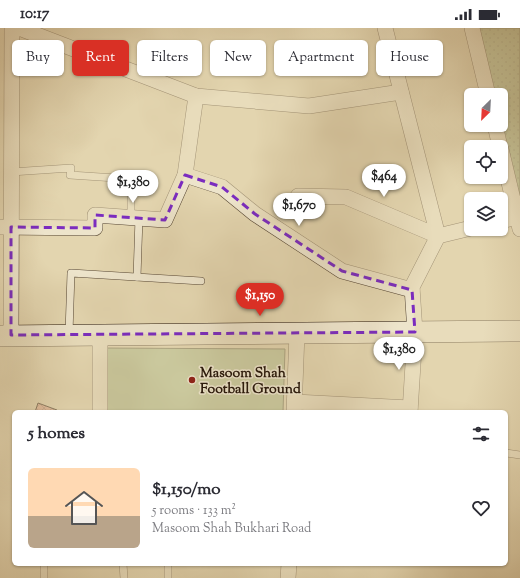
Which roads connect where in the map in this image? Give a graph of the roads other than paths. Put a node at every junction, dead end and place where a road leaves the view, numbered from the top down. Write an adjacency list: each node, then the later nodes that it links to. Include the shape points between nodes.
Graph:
1 (12, 28): 6 (street)
2 (19, 28): 5 (street)
3 (385, 28): 8 (street)
4 (472, 28): 7 (street)
5 (42, 32): 9 (street)
6 (6, 79): 10 (street)
7 (486, 88)
8 (401, 92): 9 (street, via 309,106); 19 (street)
9 (196, 96): 11 (street)
10 (11, 172): 14 (lane, via 71,168 70,175 132,179); 17 (street)
11 (185, 175): 14 (street, via 165,220); 22 (street, via 222,187 255,214 342,271)
12 (508, 177): 16 (street)
13 (298, 196): 19 (street, via 346,197)
14 (135, 218): 17 (street, via 95,215 95,228); 20 (lane)
15 (508, 222): 16 (street)
16 (519, 223)
17 (6, 227): 27 (street)
18 (464, 230): 19 (street)
19 (438, 236): 22 (street)
20 (137, 277): 21 (lane); 28 (lane, via 71,273)
21 (201, 281)
22 (412, 290): 24 (street)
23 (520, 331): 24 (street)
24 (415, 332): 25 (street); 31 (street)
25 (297, 333): 26 (street); 29 (street)
26 (100, 334): 28 (street); 30 (street)
27 (6, 335): 28 (street)
28 (69, 335)
29 (295, 407): 31 (street)
30 (100, 410)
31 (410, 410)
32 (508, 453): 33 (lane)
33 (520, 454)
34 (44, 566): 38 (lane)
35 (123, 566): 39 (lane)
36 (168, 566): 40 (lane)
37 (289, 566): 41 (street)
38 (44, 578)
39 (124, 578)
40 (168, 578)
41 (288, 578)

